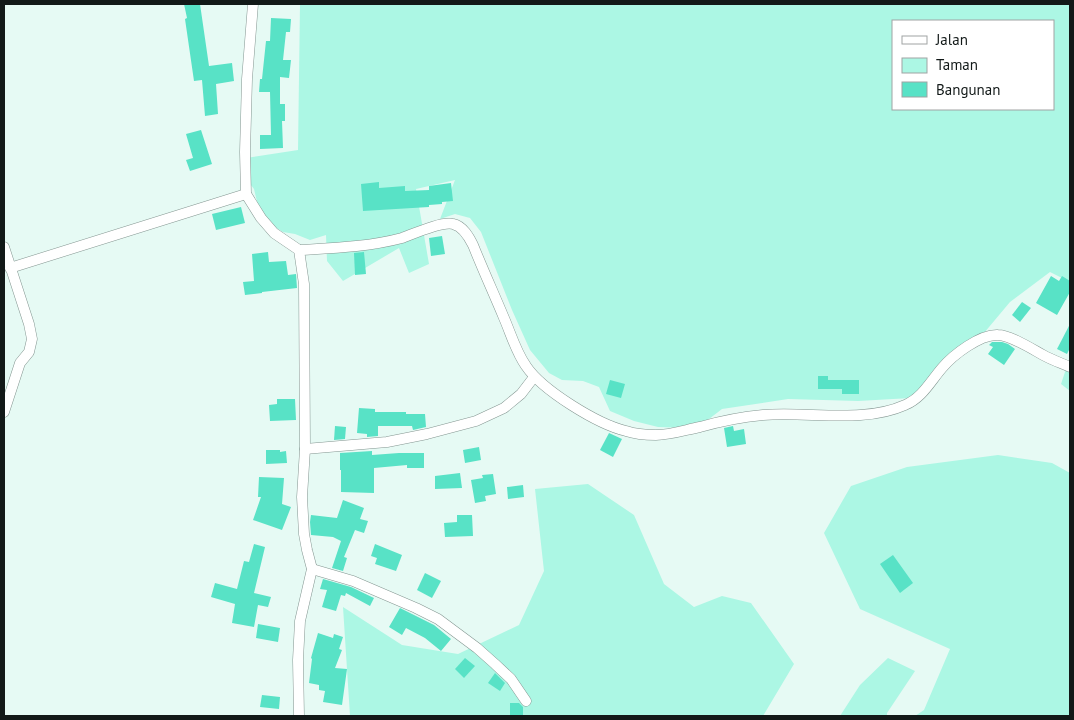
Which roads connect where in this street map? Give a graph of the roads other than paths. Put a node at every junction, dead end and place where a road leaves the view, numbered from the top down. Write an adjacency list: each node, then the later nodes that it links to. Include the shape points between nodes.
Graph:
1 (253, 4): 2 (street, via 247,80)
2 (246, 194): 4 (street, via 274,233); 5 (street)
3 (4, 247): 5 (street)
4 (299, 250): 7 (street, via 369,245 443,224 459,226 473,245 516,347); 9 (street, via 304,284)
5 (10, 268): 8 (street, via 32,339 29,352 20,363)
6 (1070, 367): 7 (street, via 1008,337 990,335 950,359 917,398 891,410 875,414 744,417 658,435 625,431 608,425 586,414)
7 (534, 377): 9 (street, via 504,408 476,420 387,442)
8 (4, 412)
9 (305, 449): 10 (street, via 303,515)
10 (312, 569): 11 (street, via 353,581 438,619 478,648 511,679); 12 (street, via 300,621)
11 (526, 701)
12 (299, 716)

